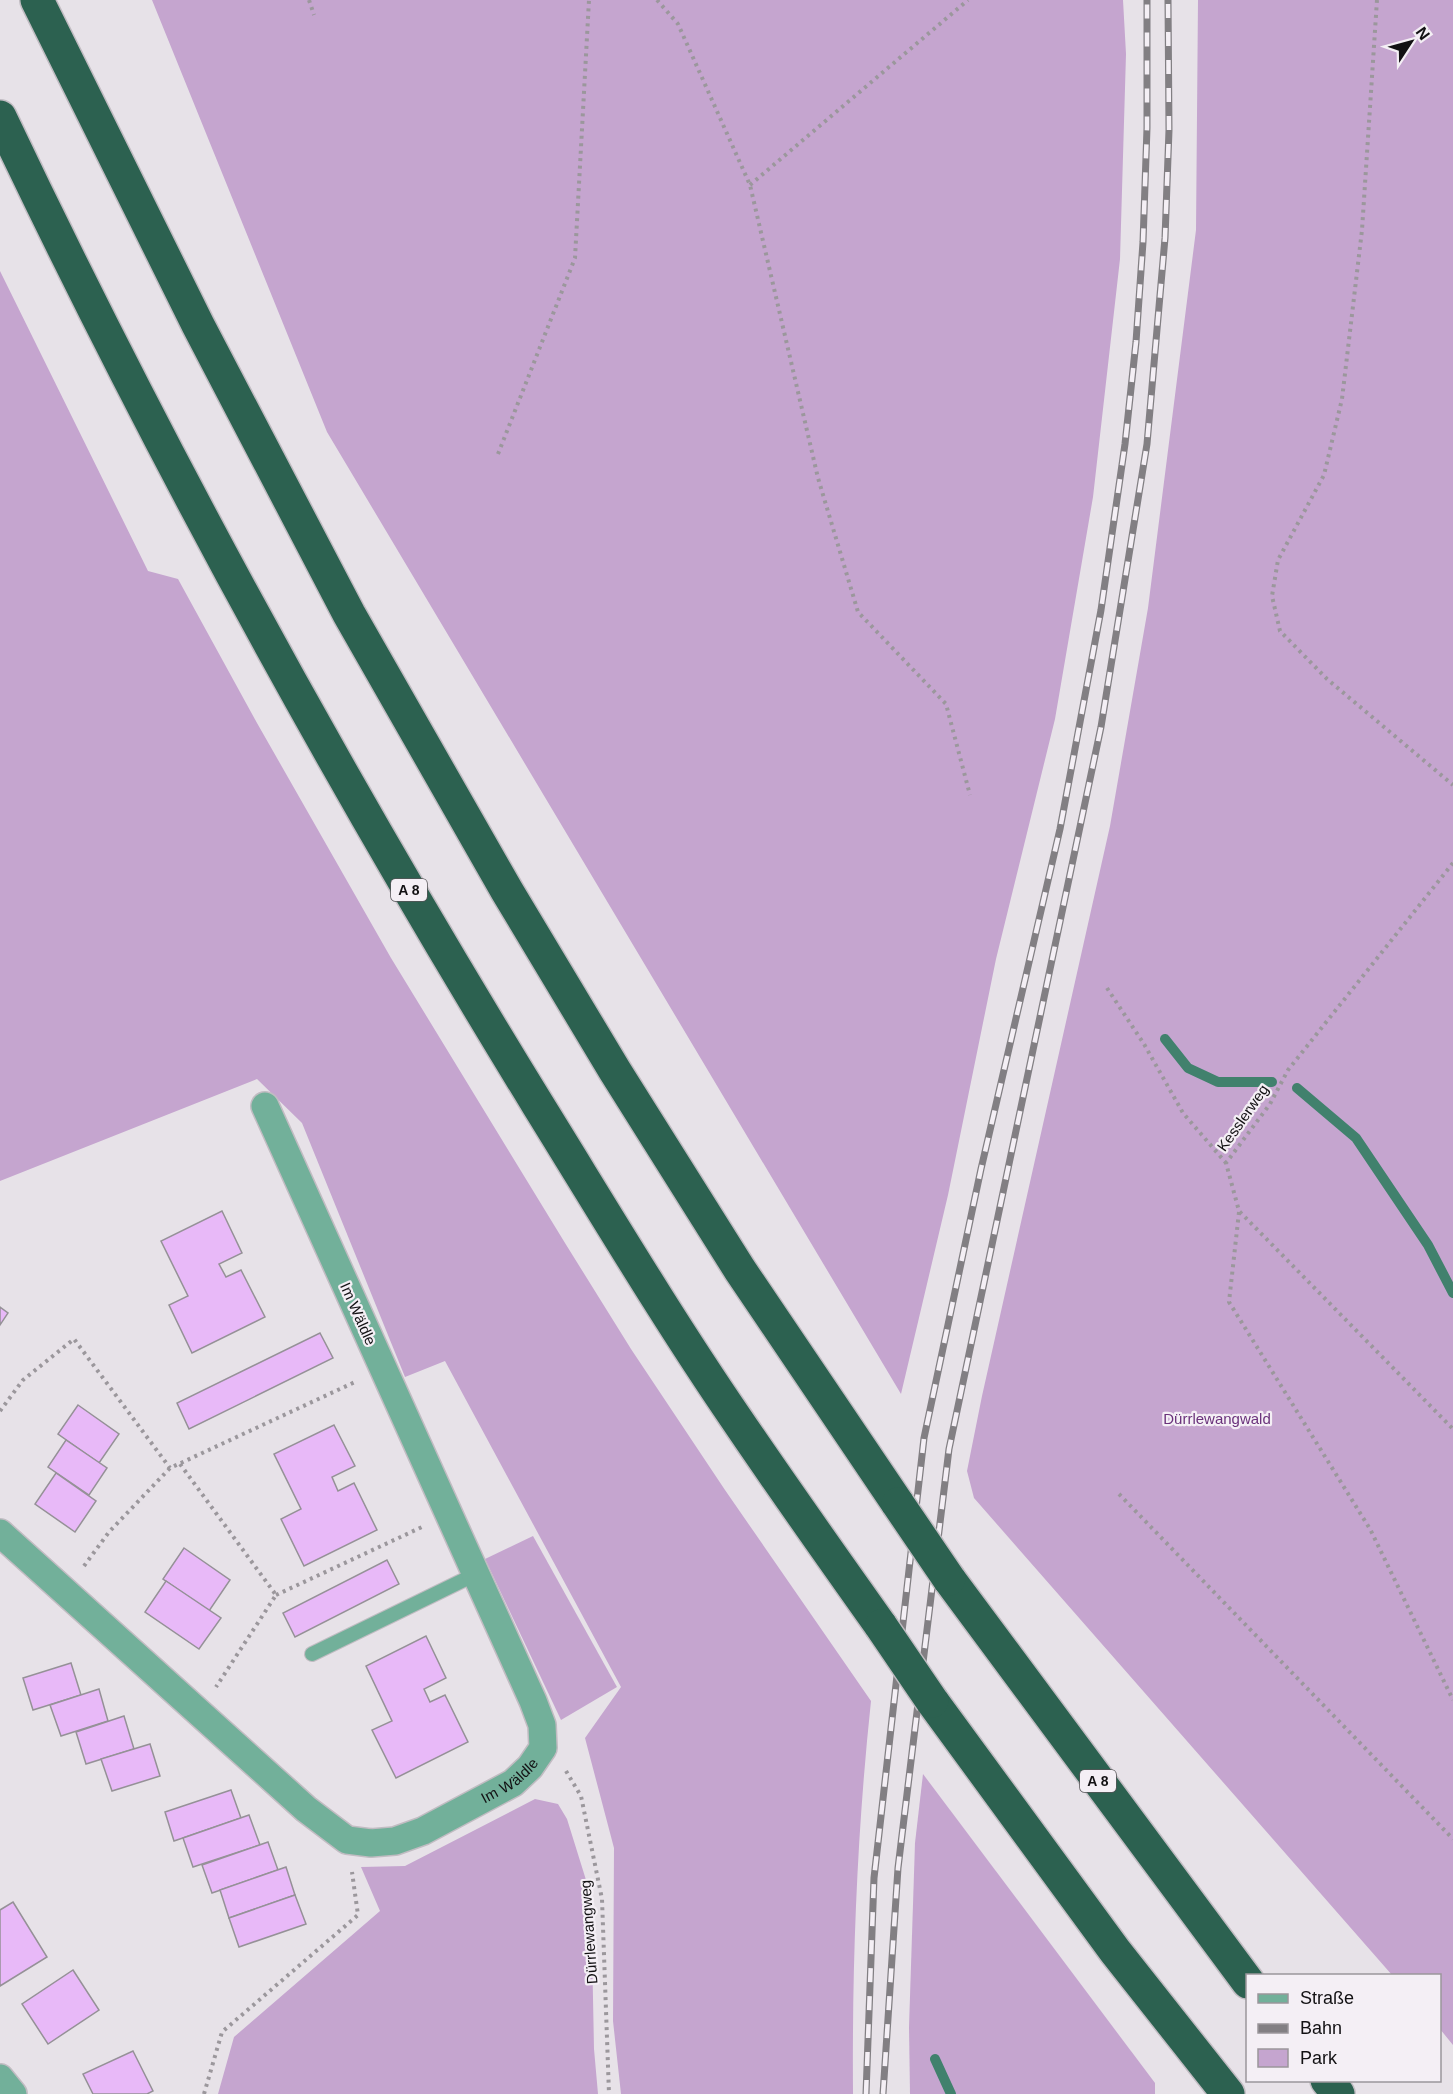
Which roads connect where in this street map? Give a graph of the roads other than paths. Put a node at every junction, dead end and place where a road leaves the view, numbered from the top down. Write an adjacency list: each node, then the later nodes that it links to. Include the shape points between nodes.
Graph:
1 (37, 0): 7 (highway, A 8, bridge, via 198,325 349,614 615,1071 740,1270 949,1579)
2 (0, 117): 11 (highway, A 8, bridge, via 117,353 271,647 440,944 644,1276 733,1415 932,1701 1115,1951)
3 (266, 1106): 5 (street, Im Wäldle)
4 (0, 1533): 5 (street, Im Wäldle, via 306,1809 347,1839 371,1843 395,1841 423,1831 513,1783 543,1748 542,1725 533,1701)
5 (476, 1574): 6 (lane)
6 (312, 1653)
7 (1246, 1980)
8 (0, 2078): 10 (street)
9 (1329, 2082): 12 (highway)
10 (13, 2094)
11 (1228, 2094)
12 (1338, 2094)

